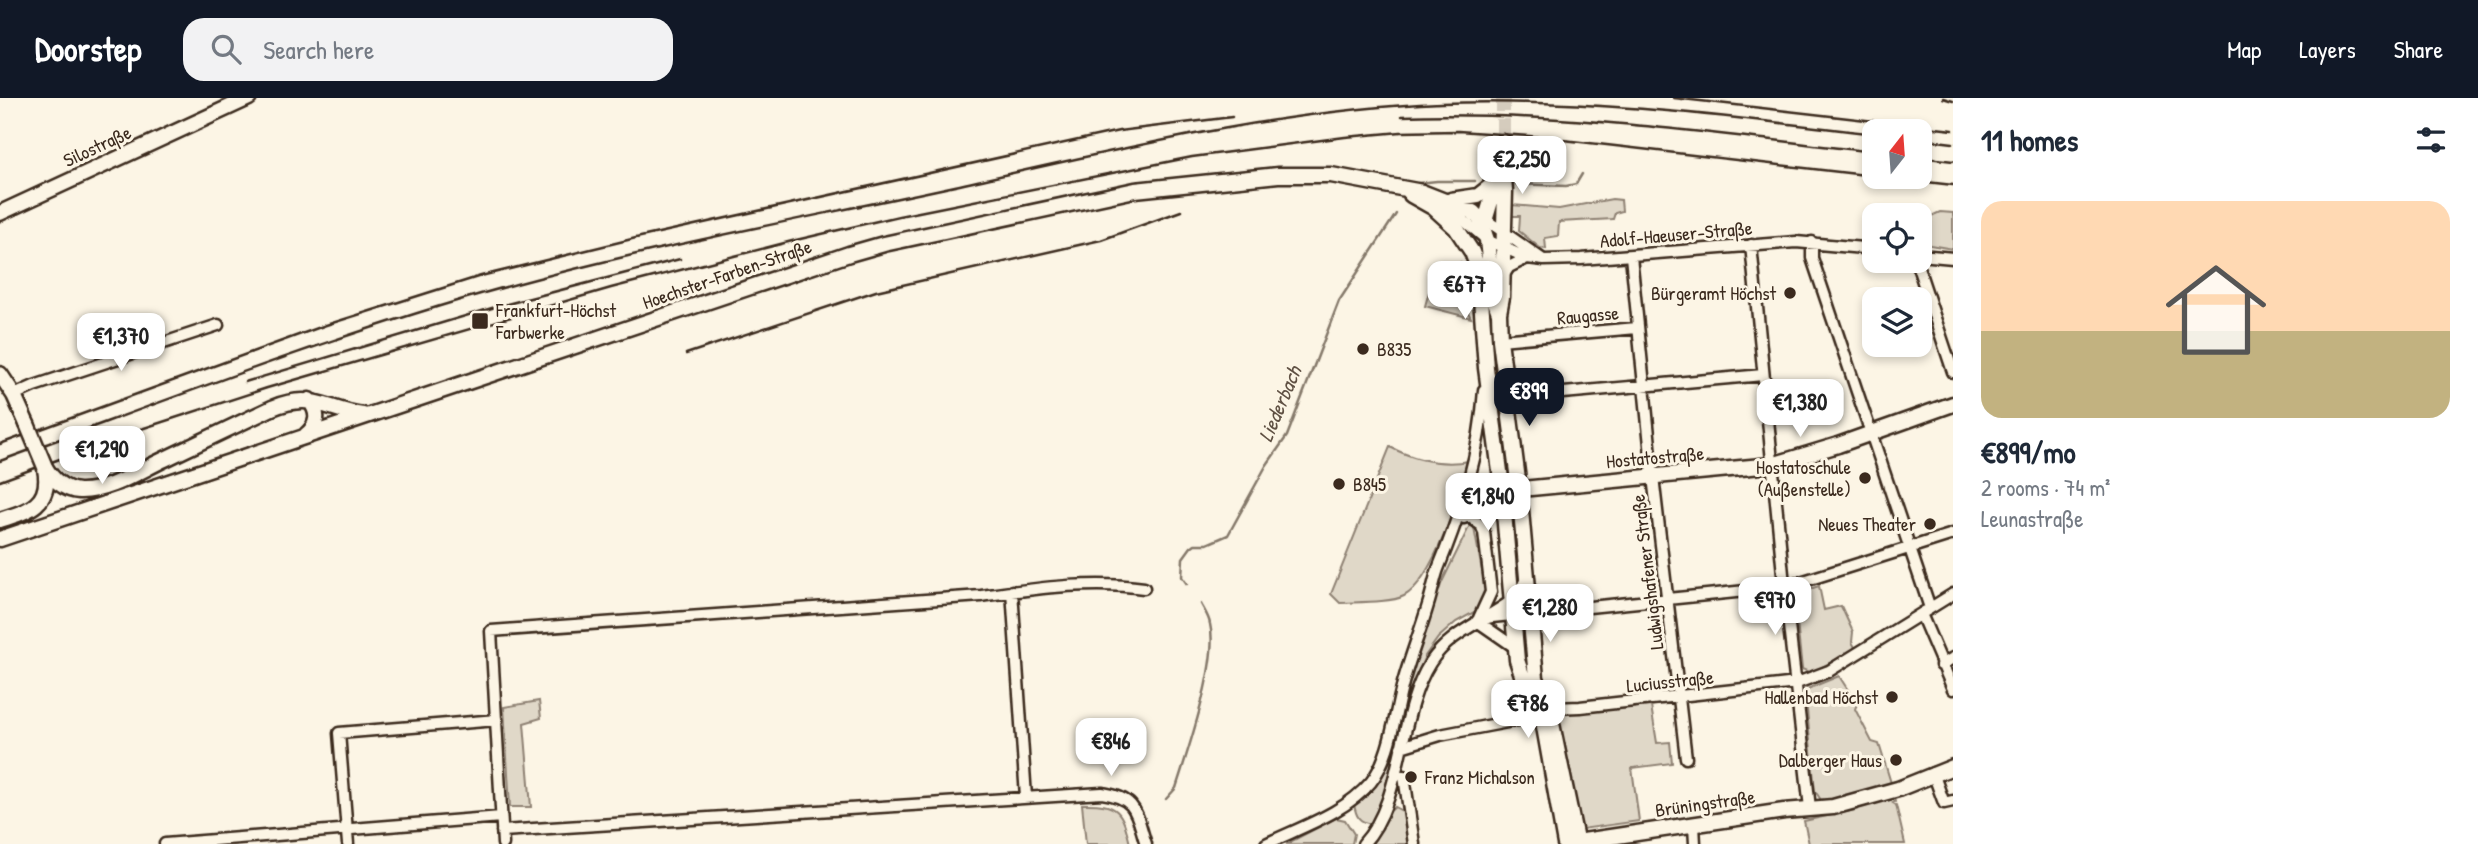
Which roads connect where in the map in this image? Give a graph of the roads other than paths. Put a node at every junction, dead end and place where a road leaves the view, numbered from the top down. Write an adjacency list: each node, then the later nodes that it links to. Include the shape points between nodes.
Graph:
1 (249, 98): 8 (main road, Silostraße)
2 (1503, 142): 3 (main road)
3 (1503, 161): 4 (main road); 9 (main road)
4 (1497, 181): 7 (main road, Hoechster-Farben-Straße, via 1470,198); 9 (main road)
5 (1393, 187): 6 (main road); 7 (main road, Hoechster-Farben-Straße); 34 (main road, Hoechster-Farben-Straße, via 1309,174 1182,184 1104,195 897,241)
6 (1418, 198): 9 (street, via 1456,214); 18 (main road, via 1456,228)
7 (1447, 200): 9 (main road, Hoechster-Farben-Straße, via 1473,212)
8 (0, 213)
9 (1490, 236): 15 (street, Adolf-Haeuser-Straße); 17 (street, via 1519,243); 18 (main road); 20 (main road); 21 (main road, via 1493,296)
10 (1812, 242): 11 (street, Adolf-Haeuser-Straße); 12 (street, Adolf-Haeuser-Straße); 35 (street, via 1812,258)
11 (1751, 244): 13 (street, Adolf-Haeuser-Straße); 28 (street)
12 (1862, 248)
13 (1631, 256): 17 (street, Adolf-Haeuser-Straße); 23 (street, Ludwigshafener Straße)
14 (1932, 256): 16 (street)
15 (1527, 258): 17 (street, Adolf-Haeuser-Straße); 20 (street, via 1509,267)
16 (1953, 258)
17 (1544, 260)
18 (1479, 271): 25 (main road)
19 (1920, 273): 26 (street)
20 (1501, 282): 21 (main road)
21 (1499, 313): 24 (main road)
22 (218, 325): 30 (street)
23 (1637, 328): 24 (street, Raugasse); 29 (street, Ludwigshafener Straße)
24 (1500, 340): 31 (main road)
25 (1486, 368): 41 (main road); 44 (street, via 1478,451)
26 (1953, 372)
27 (0, 374): 30 (main road)
28 (1763, 375): 29 (street); 37 (street)
29 (1646, 387): 31 (street); 39 (street, Ludwigshafener Straße)
30 (14, 395): 38 (main road, bridge)
31 (1508, 398): 40 (main road)
32 (309, 400): 34 (main road); 36 (main road, via 316,419); 38 (main road, via 272,408 103,486 77,491)
33 (1953, 404): 35 (main road, Hostatostraße)
34 (368, 415): 36 (main road, Hoechster-Farben-Straße)
35 (1870, 434): 37 (main road, Hostatostraße); 47 (street)
36 (304, 437): 46 (main road, Hoechster-Farben-Straße)
37 (1772, 465): 39 (main road, Hostatostraße); 49 (street)
38 (48, 475): 43 (main road, via 40,500 25,512)
39 (1653, 476): 40 (main road, Hostatostraße); 53 (street, Ludwigshafener Straße)
40 (1518, 488): 41 (main road, Hostatostraße); 48 (main road)
41 (1502, 491): 42 (street, via 1481,499); 54 (main road)
42 (1467, 515): 44 (street); 58 (street, via 1484,532 1491,592)
43 (0, 520)
44 (1457, 526): 82 (street, via 1437,571 1378,770 1364,789 1336,810)
45 (1953, 534): 47 (street)
46 (0, 539)
47 (1910, 549): 49 (street); 55 (street)
48 (1526, 578): 54 (street); 56 (main road)
49 (1785, 587): 53 (street); 62 (street)
50 (1144, 588): 51 (street, via 1112,584)
51 (1012, 591): 66 (street, via 491,631); 74 (street)
52 (1953, 593): 55 (street, Luciusstraße)
53 (1668, 600): 56 (street); 64 (street, Ludwigshafener Straße)
54 (1513, 604): 56 (street); 56 (street); 58 (street); 59 (main road)
55 (1930, 608): 57 (street, Luciusstraße)
56 (1529, 614): 65 (main road)
57 (1921, 614): 61 (street); 62 (street, Luciusstraße, via 1829,671)
58 (1477, 621): 59 (street); 67 (street, via 1430,663)
59 (1516, 648): 65 (main road, via 1520,671)
60 (1953, 658): 61 (street)
61 (1941, 665): 63 (street)
62 (1797, 683): 64 (street, Luciusstraße); 76 (street)
63 (1952, 686)
64 (1679, 697): 65 (street, Luciusstraße, via 1580,707); 70 (street, Ludwigshafener Straße)
65 (1541, 705): 68 (street, via 1524,719); 83 (main road)
66 (496, 720): 77 (street); 79 (street, via 339,733)
67 (1409, 720): 68 (street, via 1416,734); 69 (street)
68 (1426, 739): 69 (street)
69 (1401, 747): 88 (street, via 1384,814)
70 (1686, 758)
71 (1953, 767): 72 (main road, Brüningstraße)
72 (1933, 773): 75 (street); 76 (main road, Brüningstraße, via 1861,800)
73 (1404, 776): 89 (street)
74 (1026, 797): 80 (street); 87 (street, via 1102,793 1125,798 1135,807)
75 (1948, 802)
76 (1810, 808): 78 (main road, Brüningstraße)
77 (501, 817): 79 (street); 80 (street)
78 (1694, 825): 81 (main road, Brüningstraße); 90 (street)
79 (347, 830): 84 (street); 85 (street)
80 (502, 831): 86 (street)
81 (1606, 840): 83 (main road, Brüningstraße)
82 (1269, 843)
83 (1569, 843)
84 (165, 844)
85 (348, 844)
86 (503, 844)
87 (1146, 844)
88 (1363, 844)
89 (1414, 844)
90 (1695, 844)

